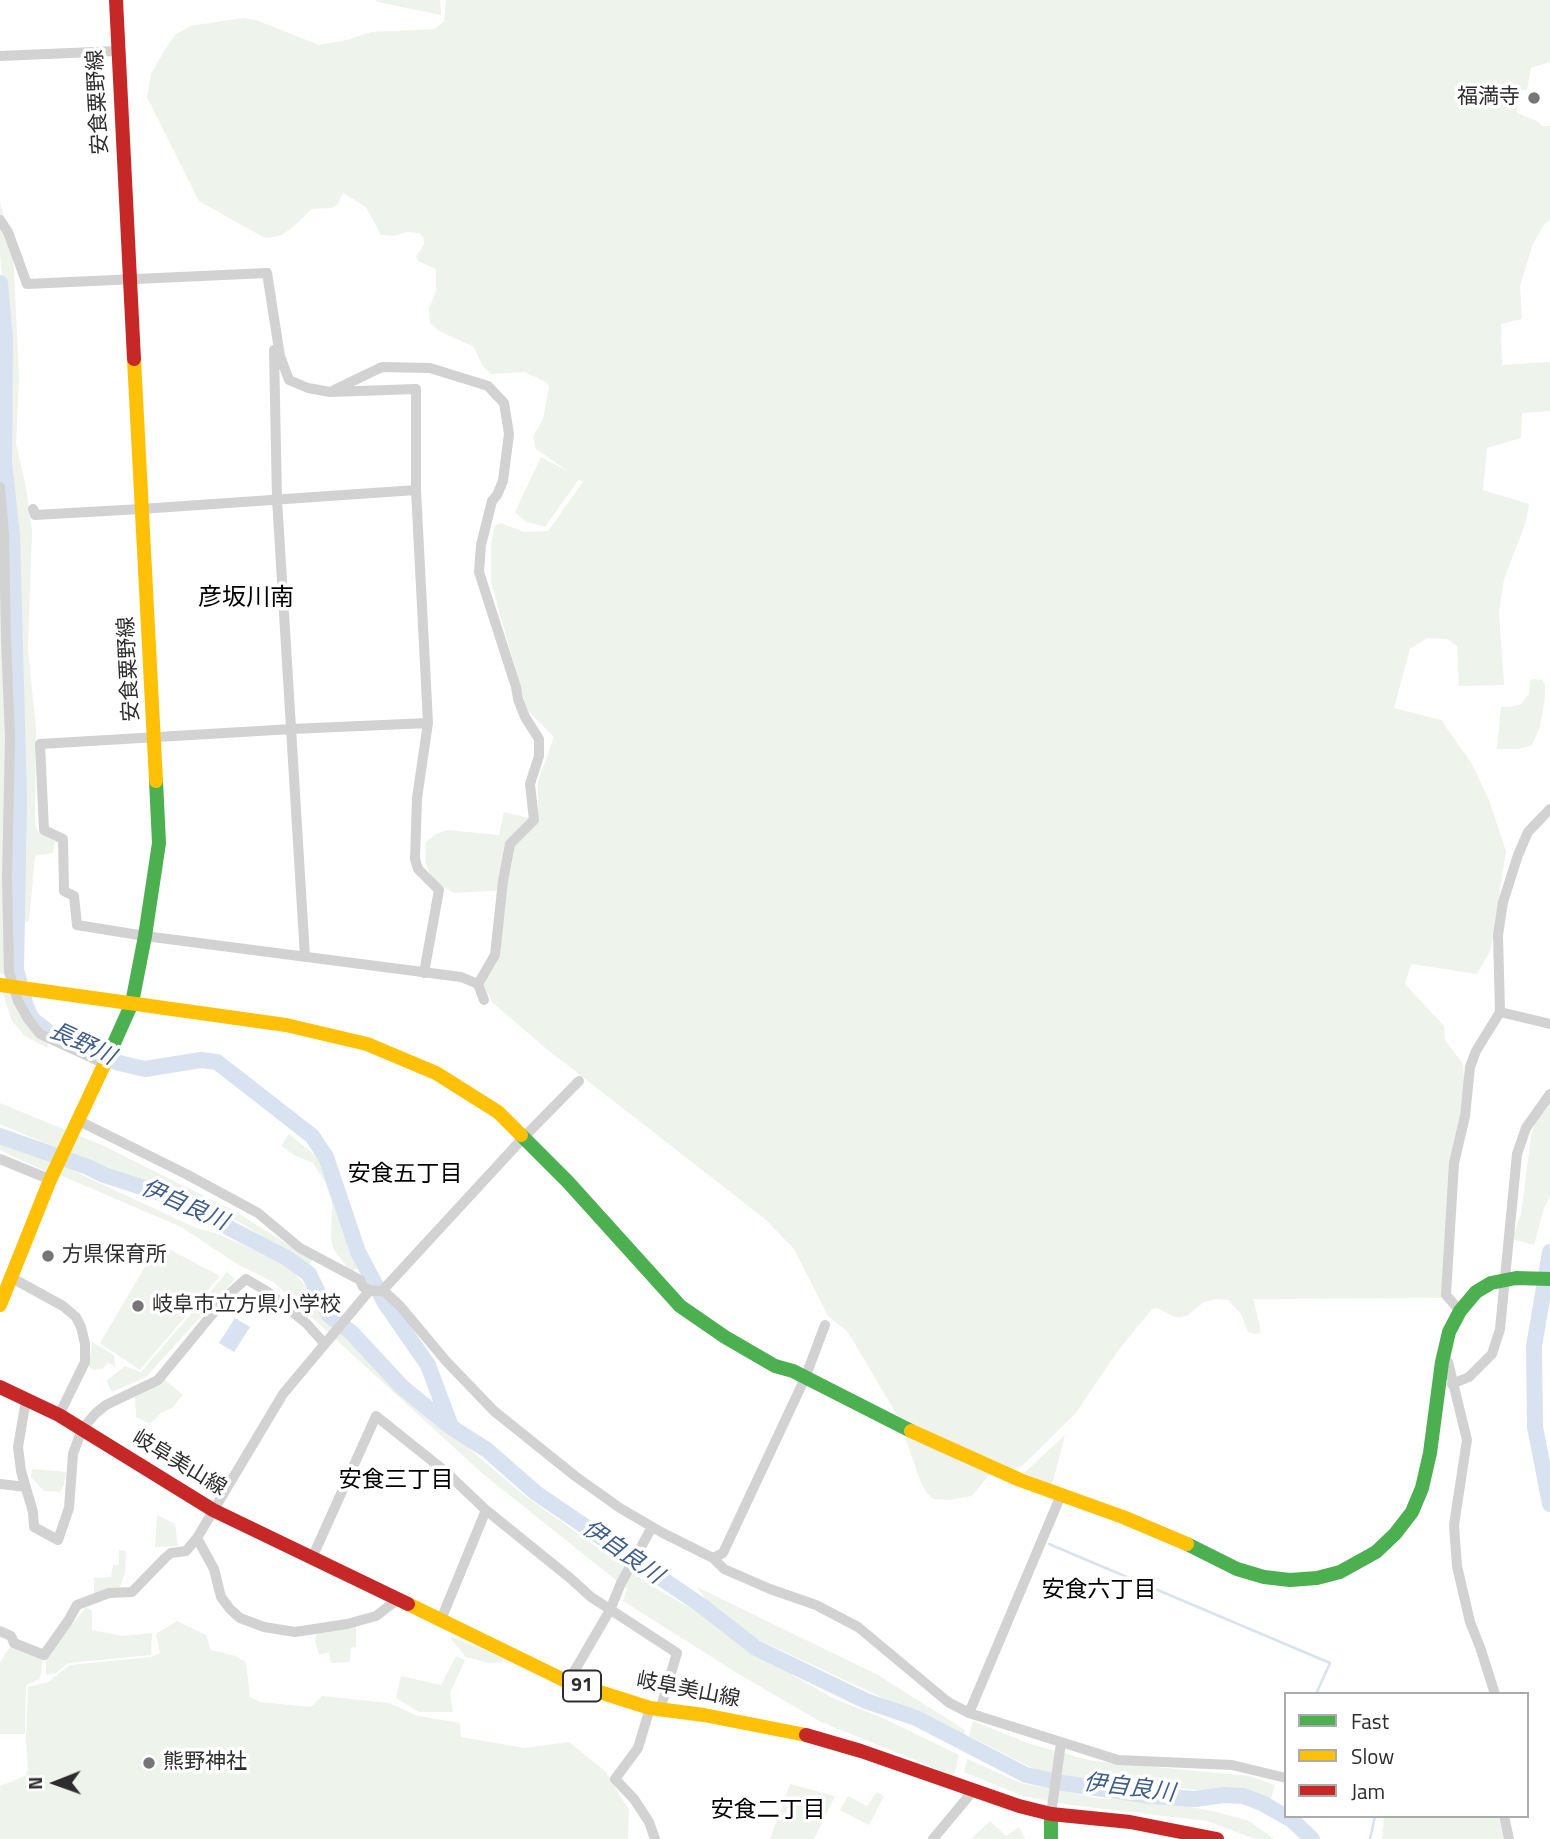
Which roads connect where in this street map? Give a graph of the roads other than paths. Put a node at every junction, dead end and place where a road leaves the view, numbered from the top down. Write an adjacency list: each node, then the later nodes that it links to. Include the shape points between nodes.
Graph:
1 (116, 0): 2 (main road, 安食粟野線)
2 (117, 51): 3 (street); 5 (main road, 安食粟野線)
3 (0, 56)
4 (0, 220): 5 (street, via 27,284)
5 (129, 278): 6 (street, via 267,274); 12 (main road, 安食粟野線)
6 (274, 303): 7 (street, via 280,356 289,380); 10 (street)
7 (330, 392): 9 (street, via 416,389); 20 (street, via 382,367 430,368 488,386 504,402 509,433 502,481 492,501 479,572 518,699 539,739 539,756 530,784 534,820 510,844 495,955)
8 (0, 487): 21 (street, via 10,737)
9 (416, 490): 10 (street); 13 (street)
10 (276, 499): 12 (street); 14 (street)
11 (33, 509): 12 (street, via 35,514)
12 (141, 509): 15 (main road, 安食粟野線)
13 (428, 723): 14 (street); 19 (street, via 417,798 415,859 418,869 439,890)
14 (292, 729): 15 (street); 18 (street)
15 (155, 738): 17 (main road, 安食粟野線, via 159,843); 17 (street, via 40,744 44,830 63,839 64,891 74,896 75,921)
16 (1550, 809): 24 (street, via 1528,832 1503,902 1498,934)
17 (145, 936): 18 (street); 23 (main road, 安食粟野線)
18 (305, 957): 19 (street)
19 (424, 973): 20 (street)
20 (478, 984): 22 (street)
21 (9, 986): 23 (main road); 26 (street, via 40,1034)
22 (485, 1000)
23 (132, 1003): 26 (main road, 安食粟野線); 30 (main road, via 286,1024 367,1044 436,1073 498,1112)
24 (1500, 1012): 25 (street); 39 (street, via 1470,1067 1454,1163 1446,1295)
25 (1550, 1024)
26 (108, 1059): 29 (main road, 安食粟野線)
27 (579, 1082): 30 (street)
28 (1550, 1094): 35 (street, via 1526,1128 1517,1154)
29 (77, 1124): 32 (main road, 安食粟野線); 37 (street, via 258,1213 300,1248 360,1280)
30 (524, 1137): 36 (street); 43 (main road, via 680,1306 746,1350)
31 (0, 1159): 32 (street)
32 (47, 1179): 33 (main road, 安食粟野線)
33 (12, 1278): 38 (main road, 安食粟野線); 47 (street, via 63,1306 81,1327 85,1362)
34 (1550, 1279): 35 (main road)
35 (1505, 1280): 39 (main road, via 1476,1292); 44 (street, via 1500,1329 1492,1354 1469,1377)
36 (382, 1291): 37 (street); 54 (street, via 494,1411 579,1479)
37 (367, 1293): 41 (street)
38 (0, 1305)
39 (1460, 1311): 42 (main road)
40 (825, 1325): 43 (street)
41 (325, 1341): 48 (street, via 246,1279 158,1380 106,1405); 52 (street, via 283,1394)
42 (1443, 1356): 44 (street); 51 (main road, via 1427,1465 1412,1512 1376,1552 1340,1572 1290,1580 1264,1577)
43 (799, 1375): 51 (main road, via 901,1428); 57 (street, via 723,1553)
44 (1452, 1384): 63 (street, via 1467,1440 1454,1525 1457,1566)
45 (0, 1387): 46 (main road, 岐阜美山線 / 91)
46 (26, 1400): 47 (main road, 岐阜美山線 / 91); 50 (street, via 18,1447)
47 (59, 1415): 48 (main road, 岐阜美山線 / 91)
48 (82, 1429): 50 (street, via 73,1454 69,1508 58,1540 34,1527); 52 (main road, 岐阜美山線 / 91)
49 (0, 1485): 50 (street)
50 (26, 1487)
51 (1060, 1494): 65 (street)
52 (213, 1510): 55 (street); 56 (main road, 岐阜美山線 / 91)
53 (486, 1510): 56 (street, via 376,1416); 59 (street); 60 (street)
54 (652, 1527): 57 (street); 59 (street)
55 (197, 1538): 58 (street, via 230,1609 264,1627 296,1632 347,1624 376,1616); 61 (street, via 186,1551 171,1553 132,1592 109,1593 77,1605 44,1655 14,1643)
56 (312, 1558): 58 (main road, 岐阜美山線 / 91)
57 (713, 1559): 65 (street, via 724,1569 816,1605 858,1627 948,1702)
58 (397, 1600): 60 (main road, 岐阜美山線 / 91)
59 (610, 1610): 62 (street); 64 (street, via 677,1653)
60 (440, 1622): 62 (main road, 岐阜美山線 / 91)
61 (0, 1630)
62 (568, 1682): 64 (main road, 岐阜美山線 / 91)
63 (1494, 1692)
64 (655, 1709): 68 (main road, 岐阜美山線 / 91, via 802,1734); 71 (street, via 638,1748 615,1779 634,1798)
65 (969, 1713): 66 (street)
66 (1061, 1746): 67 (street, via 1118,1760 1232,1765); 69 (street)
67 (1284, 1778)
68 (973, 1791): 69 (main road, 岐阜美山線 / 91); 72 (street)
69 (1051, 1814): 73 (main road); 74 (main road, 岐阜美山線 / 91, via 1130,1822)
70 (1505, 1818): 75 (street)
71 (655, 1839)
72 (933, 1839)
73 (1051, 1839)
74 (1217, 1839)
75 (1510, 1839)

